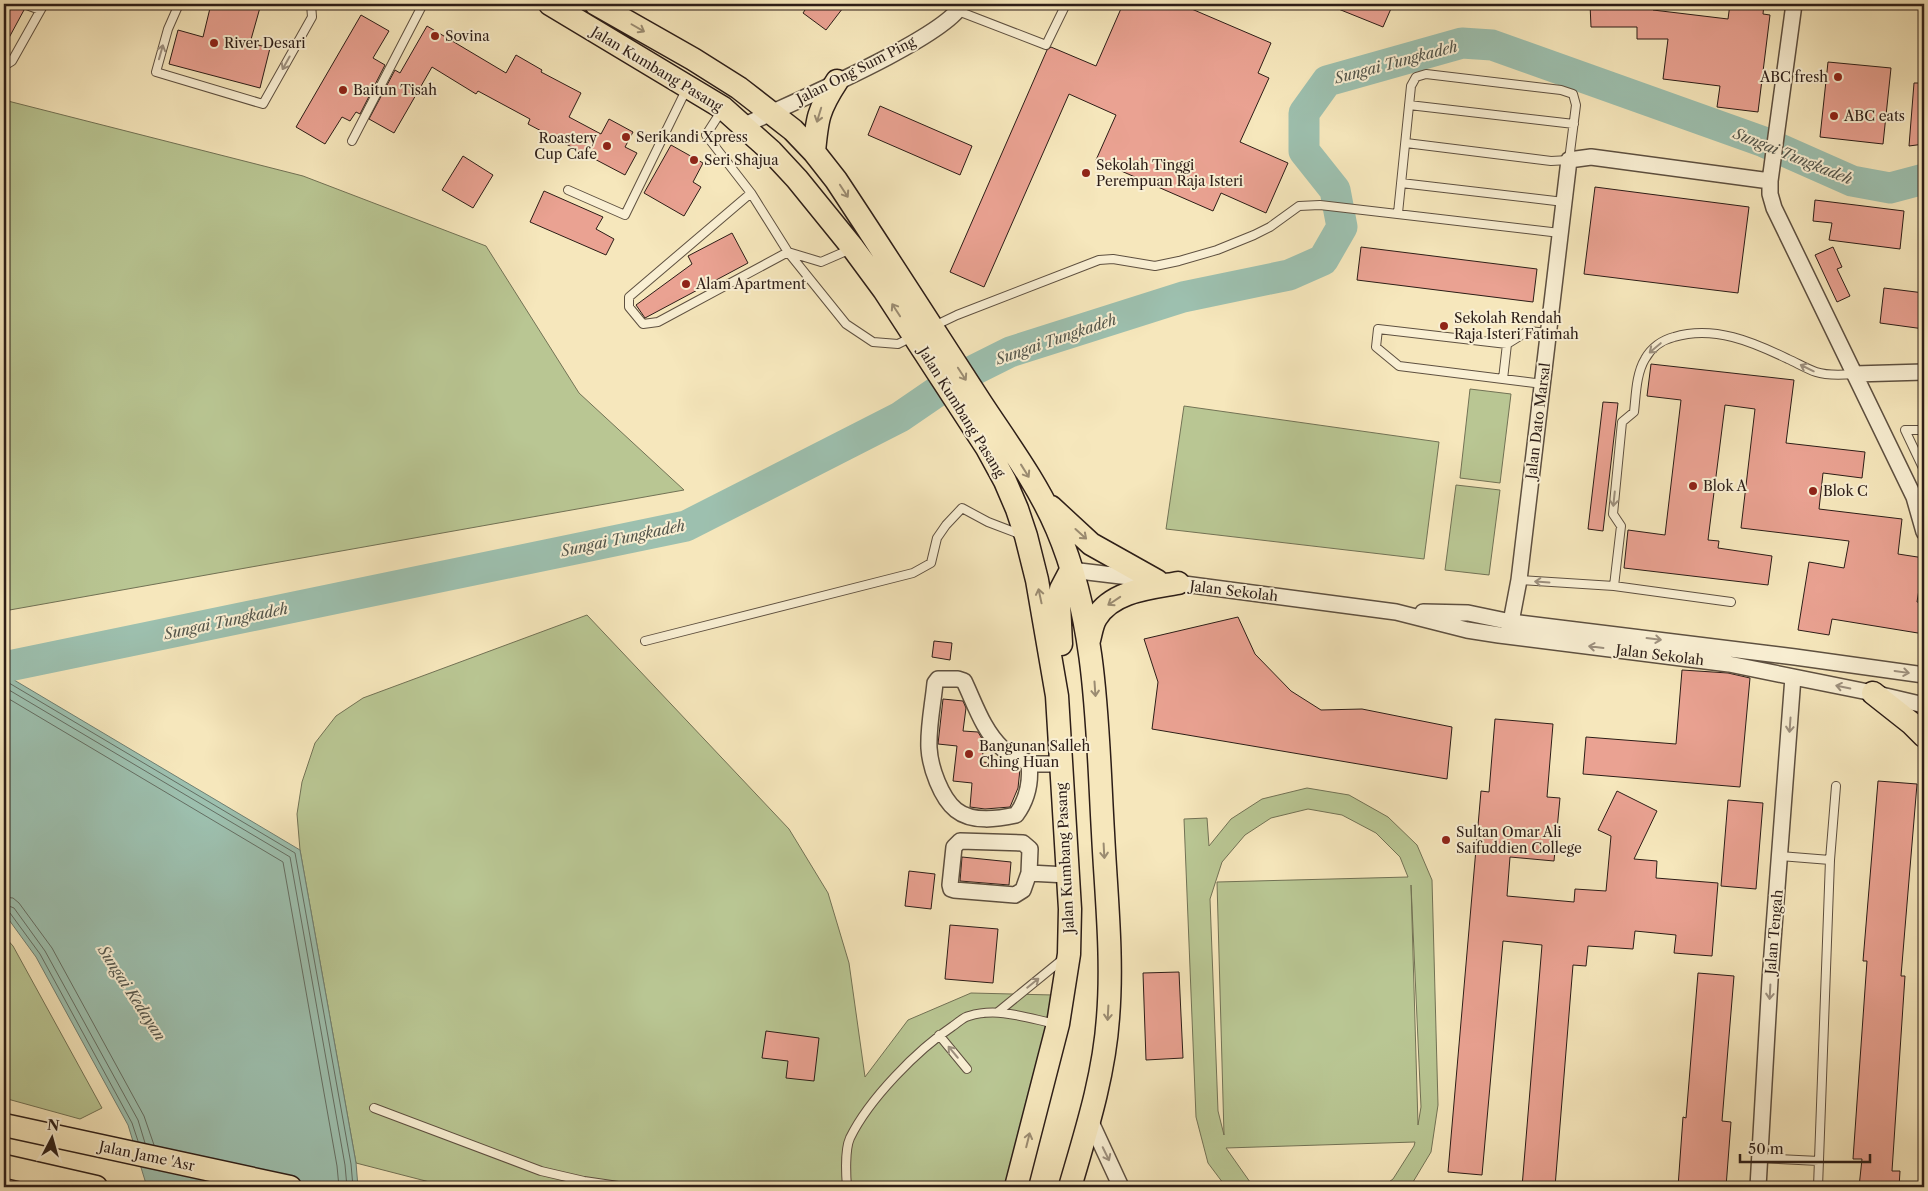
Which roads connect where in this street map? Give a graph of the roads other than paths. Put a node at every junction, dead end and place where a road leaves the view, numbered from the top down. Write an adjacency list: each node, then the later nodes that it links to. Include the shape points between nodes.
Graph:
1 (24, 4): 9 (lane)
2 (179, 4): 3 (lane, one-way to 2, via 312,17 263,104 156,72)
3 (311, 4)
4 (423, 4): 19 (lane)
5 (550, 4): 13 (main road, Jalan Kumbang Pasang)
6 (596, 4): 16 (main road, Jalan Kumbang Pasang, one-way to 16, via 693,59)
7 (1066, 4): 10 (lane, via 1046,46)
8 (1794, 4): 23 (street)
9 (42, 7): 11 (lane, via 12,61)
10 (960, 8): 12 (street, Jalan Ong Sum Ping, via 924,36)
11 (4, 66)
12 (837, 81): 16 (street, Jalan Ong Sum Ping); 21 (main road, one-way to 21, via 824,100 817,119)
13 (687, 88): 15 (main road, Jalan Kumbang Pasang); 25 (lane, via 625,215)
14 (1409, 105): 17 (lane); 17 (lane, via 1411,86 1416,77 1436,75 1562,90 1573,94 1576,105); 20 (lane)
15 (723, 108): 18 (main road, Jalan Kumbang Pasang); 26 (lane, via 706,135)
16 (771, 112): 18 (street, Jalan Ong Sum Ping); 21 (main road, Jalan Kumbang Pasang)
17 (1574, 124): 22 (lane)
18 (743, 126): 30 (main road, Jalan Kumbang Pasang, via 797,179)
19 (352, 141)
20 (1406, 143): 22 (lane, via 1551,161); 24 (lane)
21 (814, 152): 33 (main road, Jalan Kumbang Pasang, one-way to 33, via 836,180)
22 (1569, 160): 23 (street, via 1591,157); 27 (street, Jalan Dato Marsal)
23 (1770, 181): 36 (street, via 1774,208)
24 (1401, 183): 27 (lane); 28 (lane)
25 (568, 190)
26 (751, 193): 31 (lane); 31 (lane, via 629,297 629,307 642,324 658,322)
27 (1564, 202): 29 (street, Jalan Dato Marsal)
28 (1398, 213): 29 (lane); 33 (lane, via 1320,205 1298,206 1270,227 1217,250 1155,266 1099,260 958,315)
29 (1560, 233): 32 (street, Jalan Dato Marsal)
30 (853, 248): 31 (lane, via 821,262); 33 (main road, Jalan Kumbang Pasang, one-way to 30)
31 (788, 252): 33 (lane, via 846,324 873,342 898,344)
32 (1549, 333): 34 (lane, via 1528,331); 38 (street, Jalan Dato Marsal)
33 (927, 338): 39 (main road, Jalan Kumbang Pasang)
34 (1507, 344): 37 (lane); 37 (lane, via 1378,329 1376,347 1399,366)
35 (1924, 372): 36 (street)
36 (1854, 374): 42 (street); 51 (lane, one-way to 51, via 1816,372 1737,338 1706,332 1688,332 1653,348 1640,371 1634,412 1622,422 1612,514 1621,526)
37 (1503, 379): 38 (lane)
38 (1543, 384): 49 (street, Jalan Dato Marsal)
39 (975, 412): 43 (main road, Jalan Kumbang Pasang, one-way to 43); 44 (main road, Jalan Kumbang Pasang, via 987,448)
40 (1924, 430): 41 (lane, via 1905,430)
41 (1924, 470)
42 (1914, 497): 45 (lane); 46 (street)
43 (1045, 502): 48 (main road, Jalan Kumbang Pasang); 50 (main road, one-way to 50, via 1091,544)
44 (1017, 509): 47 (main road, Jalan Kumbang Pasang); 48 (main road, via 1049,551)
45 (1924, 509)
46 (1924, 532)
47 (1026, 536): 56 (lane, via 962,508 937,538 931,562 913,573); 60 (main road, Jalan Kumbang Pasang, one-way to 47)
48 (1072, 570): 50 (street, Jalan Sekolah); 55 (main road, Jalan Kumbang Pasang); 60 (main road, via 1059,602 1062,658)
49 (1519, 580): 51 (lane, one-way to 49); 54 (street, Jalan Dato Marsal)
50 (1167, 582): 53 (street, Jalan Sekolah); 55 (main road, one-way to 55, via 1130,593 1109,604 1096,618)
51 (1614, 586): 52 (lane)
52 (1731, 602)
53 (1396, 612): 54 (street, Jalan Sekolah, via 1468,613); 58 (street, Jalan Sekolah, one-way to 53, via 1729,664 1467,630)
54 (1510, 622): 57 (street, Jalan Sekolah, one-way to 57)
55 (1089, 640): 76 (main road, Jalan Kumbang Pasang, one-way to 76, via 1095,692 1109,974 1102,1064)
56 (645, 641)
57 (1924, 675)
58 (1793, 676): 59 (street, Jalan Sekolah, one-way to 58); 66 (street, Jalan Tengah, one-way to 66)
59 (1873, 693): 61 (street, Jalan Sekolah); 62 (main road)
60 (1057, 696): 64 (main road, Jalan Kumbang Pasang)
61 (1924, 705)
62 (1924, 736)
63 (1029, 764): 63 (street, via 992,738 964,681 938,679 929,746 940,788 956,810 988,819 1016,815 1028,790); 64 (street)
64 (1061, 764): 69 (main road, Jalan Kumbang Pasang)
65 (1836, 786): 67 (lane)
66 (1780, 856): 67 (lane); 78 (street, Jalan Tengah, one-way to 78)
67 (1830, 860): 79 (lane)
68 (1029, 873): 68 (street, via 1030,849 1027,844 960,841 954,847 950,885 954,890 1016,895 1023,890); 69 (street)
69 (1067, 875): 70 (main road, Jalan Kumbang Pasang)
70 (1069, 954): 71 (lane, one-way to 70); 72 (main road, Jalan Kumbang Pasang)
71 (998, 1012): 72 (lane); 73 (lane, via 968,1016)
72 (1058, 1024): 85 (main road, Jalan Kumbang Pasang, one-way to 72)
73 (939, 1035): 74 (lane, one-way to 73); 84 (lane, via 892,1079 849,1140)
74 (967, 1069)
75 (374, 1108): 83 (lane, via 541,1171)
76 (1090, 1120): 86 (main road, Jalan Kumbang Pasang); 87 (street, one-way to 87)
77 (14, 1127): 82 (main road, Jalan Jame 'Asr)
78 (1760, 1158): 79 (lane); 88 (street, Jalan Tengah)
79 (1819, 1162): 89 (lane)
80 (4, 1166): 81 (main road)
81 (96, 1187)
82 (290, 1187)
83 (625, 1187)
84 (847, 1187)
85 (1016, 1187)
86 (1070, 1187)
87 (1122, 1187)
88 (1758, 1187)
89 (1818, 1187)

